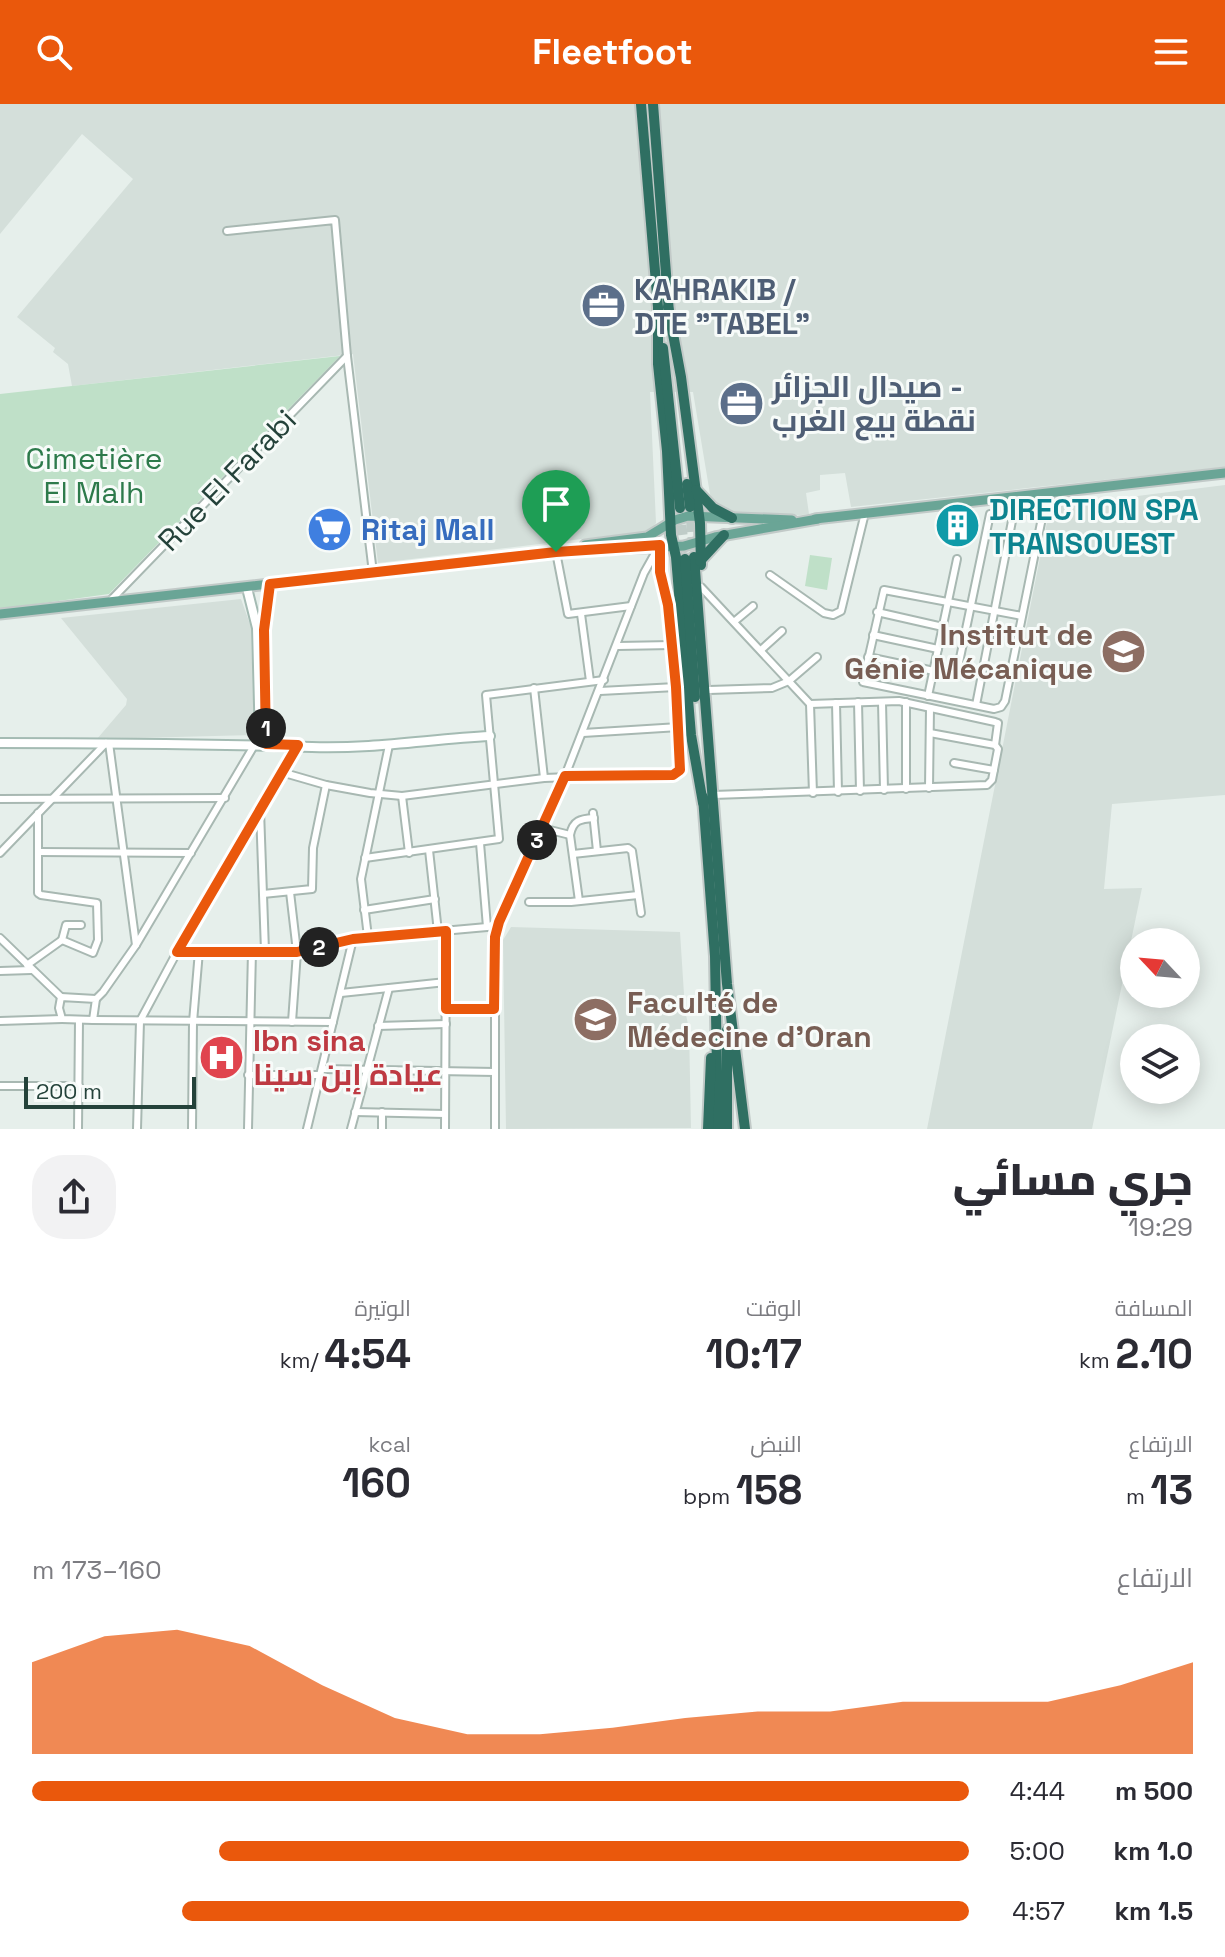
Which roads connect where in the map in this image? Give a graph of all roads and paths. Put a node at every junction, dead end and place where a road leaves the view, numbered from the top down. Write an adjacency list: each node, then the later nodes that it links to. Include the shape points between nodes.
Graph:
1 (641, 104): 4 (highway)
2 (653, 104): 4 (highway)
3 (227, 231): 5 (street, via 335,220)
4 (663, 307): 7 (highway, via 681,377); 9 (highway); 16 (highway, via 653,366 667,451)
5 (347, 356): 23 (street); 31 (street, Rue El Farabi)
6 (1225, 473): 8 (main road)
7 (694, 488): 12 (highway); 13 (highway, via 708,505)
8 (1047, 493): 10 (main road); 39 (street)
9 (685, 508)
10 (865, 513): 14 (main road); 26 (street, via 841,611 824,613)
11 (990, 514): 34 (street)
12 (698, 516): 13 (main road); 16 (main road); 18 (highway)
13 (732, 518): 14 (main road)
14 (818, 519): 17 (main road)
15 (1012, 521): 35 (street)
16 (671, 523): 20 (main road, via 647,537); 21 (highway)
17 (724, 535): 18 (main road); 21 (highway, via 708,550)
18 (700, 541): 21 (highway); 21 (main road)
19 (660, 545): 20 (main road); 21 (highway); 24 (street); 25 (street)
20 (556, 552): 23 (main road); 38 (street, via 566,611)
21 (686, 556): 28 (highway); 77 (highway); 165 (highway, via 694,760 703,803 715,956)
22 (957, 559): 30 (street)
23 (373, 573): 27 (main road)
24 (644, 573): 25 (street); 32 (street)
25 (661, 575): 44 (street)
26 (770, 575)
27 (270, 584): 29 (main road); 73 (street)
28 (701, 587): 40 (street); 57 (highway)
29 (247, 588): 31 (main road); 73 (street, via 257,628)
30 (948, 601): 34 (street); 36 (street, via 886,589); 41 (street)
31 (108, 603): 37 (main road)
32 (631, 606): 38 (street); 45 (street)
33 (753, 606): 40 (street)
34 (972, 606): 35 (street); 51 (street)
35 (994, 611): 39 (street); 65 (street)
36 (877, 612): 41 (street); 43 (street)
37 (0, 614)
38 (581, 614): 53 (street)
39 (1022, 616): 65 (street, via 1005,701 994,709)
40 (735, 621): 47 (street)
41 (943, 627): 46 (street)
42 (782, 631): 47 (street)
43 (873, 635): 46 (street); 49 (street)
44 (672, 645): 45 (street); 55 (street)
45 (618, 646): 52 (street)
46 (938, 649): 50 (street)
47 (761, 650): 54 (street)
48 (817, 657): 54 (street)
49 (868, 657): 50 (street); 59 (street, via 863,682)
50 (934, 671): 59 (street)
51 (956, 677)
52 (604, 680): 53 (street); 58 (street)
53 (590, 681): 56 (street)
54 (789, 681): 57 (street, via 772,688); 64 (street)
55 (676, 687): 58 (street); 67 (street)
56 (534, 688): 70 (street, via 486,695); 82 (street)
57 (709, 690): 77 (highway)
58 (600, 691): 68 (street)
59 (928, 696): 65 (street)
60 (858, 702): 61 (street); 63 (street); 88 (street)
61 (882, 702): 62 (street); 87 (street)
62 (906, 702): 66 (street); 86 (street)
63 (836, 703): 64 (street); 89 (street)
64 (810, 704): 90 (street)
65 (976, 705)
66 (930, 708): 69 (street); 76 (street, via 998,723)
67 (679, 727): 68 (street); 81 (street, via 681,767 675,774)
68 (583, 733): 81 (street)
69 (930, 733): 76 (street); 85 (street)
70 (490, 736): 75 (street); 83 (street)
71 (0, 743): 72 (street)
72 (108, 743): 73 (street); 94 (street); 95 (street)
73 (260, 744): 74 (street); 96 (street)
74 (298, 745): 75 (street); 80 (street)
75 (389, 745): 91 (street)
76 (995, 745): 79 (street)
77 (711, 763): 92 (highway)
78 (954, 763): 79 (street)
79 (994, 770): 85 (street, via 987,785)
80 (281, 772): 84 (street); 98 (street)
81 (565, 776): 82 (street); 100 (street)
82 (544, 778): 83 (street)
83 (494, 784): 93 (street); 102 (street, via 499,839)
84 (326, 785): 91 (street); 112 (street, via 313,848 312,888)
85 (929, 788): 86 (street)
86 (906, 789): 87 (street)
87 (884, 790): 88 (street)
88 (860, 791): 89 (street)
89 (838, 792): 90 (street)
90 (813, 793): 92 (street)
91 (379, 794): 93 (street); 111 (street)
92 (713, 795): 137 (highway)
93 (402, 796): 109 (street)
94 (54, 797): 95 (street); 97 (street); 99 (street)
95 (115, 797): 96 (street); 106 (street)
96 (225, 798): 108 (street)
97 (0, 799)
98 (260, 810): 113 (street); 132 (street)
99 (38, 813): 105 (street); 107 (street)
100 (542, 828): 101 (street); 120 (street)
101 (570, 835): 104 (street, via 579,819 593,815); 110 (street)
102 (480, 843): 103 (street); 122 (street)
103 (429, 850): 109 (street); 115 (street)
104 (597, 851): 110 (street); 114 (street, via 632,851)
105 (39, 852): 106 (street); 127 (street, via 39,894 98,905 95,952)
106 (124, 852): 108 (street); 128 (street)
107 (0, 853)
108 (191, 853): 128 (street)
109 (409, 853): 111 (street)
110 (573, 854): 116 (street)
111 (365, 858): 118 (street)
112 (290, 892): 113 (street); 133 (street)
113 (263, 894): 131 (street)
114 (638, 895): 116 (street); 119 (street)
115 (435, 899): 118 (street); 123 (street)
116 (579, 901): 117 (street)
117 (529, 902)
118 (364, 910): 124 (street)
119 (641, 913)
120 (499, 922): 122 (street); 143 (street)
121 (81, 925): 127 (street, via 66,925)
122 (487, 927): 123 (street)
123 (442, 931): 124 (street); 136 (street)
124 (368, 937): 126 (street)
125 (0, 938): 134 (street)
126 (353, 939): 133 (street); 139 (street)
127 (62, 940): 134 (street)
128 (136, 945): 141 (street)
129 (199, 951): 130 (street); 132 (street); 149 (street)
130 (252, 951): 131 (street); 152 (street)
131 (265, 951): 133 (street)
132 (177, 952): 148 (street)
133 (297, 952): 150 (street)
134 (29, 968): 135 (street); 140 (street)
135 (0, 971)
136 (446, 982): 138 (street); 142 (street)
137 (727, 984): 165 (highway); 175 (highway)
138 (389, 988): 139 (street); 154 (street)
139 (341, 993): 151 (street)
140 (61, 997): 141 (street); 144 (street)
141 (96, 999): 146 (street)
142 (446, 1009): 143 (street); 153 (street)
143 (494, 1009): 158 (street)
144 (62, 1019): 145 (street); 147 (street)
145 (79, 1020): 146 (street); 161 (street)
146 (93, 1020): 148 (street)
147 (0, 1021)
148 (140, 1021): 149 (street); 167 (street)
149 (193, 1022): 152 (street); 168 (street)
150 (292, 1022): 151 (street); 152 (street)
151 (333, 1022): 157 (street)
152 (248, 1023): 159 (street)
153 (446, 1024): 154 (street); 156 (street)
154 (378, 1026): 155 (street)
155 (366, 1069): 156 (street); 157 (street); 162 (street)
156 (445, 1070): 158 (street); 164 (street)
157 (321, 1072): 159 (street); 170 (street)
158 (495, 1072): 174 (street)
159 (248, 1075): 169 (street)
160 (0, 1086): 161 (street)
161 (79, 1086): 166 (street)
162 (355, 1112): 163 (street); 171 (street)
163 (382, 1112): 164 (street); 172 (street)
164 (445, 1114): 173 (street)
165 (718, 1128)
166 (78, 1129)
167 (137, 1129)
168 (192, 1129)
169 (248, 1129)
170 (307, 1129)
171 (351, 1129)
172 (382, 1129)
173 (445, 1129)
174 (495, 1129)
175 (745, 1129)

